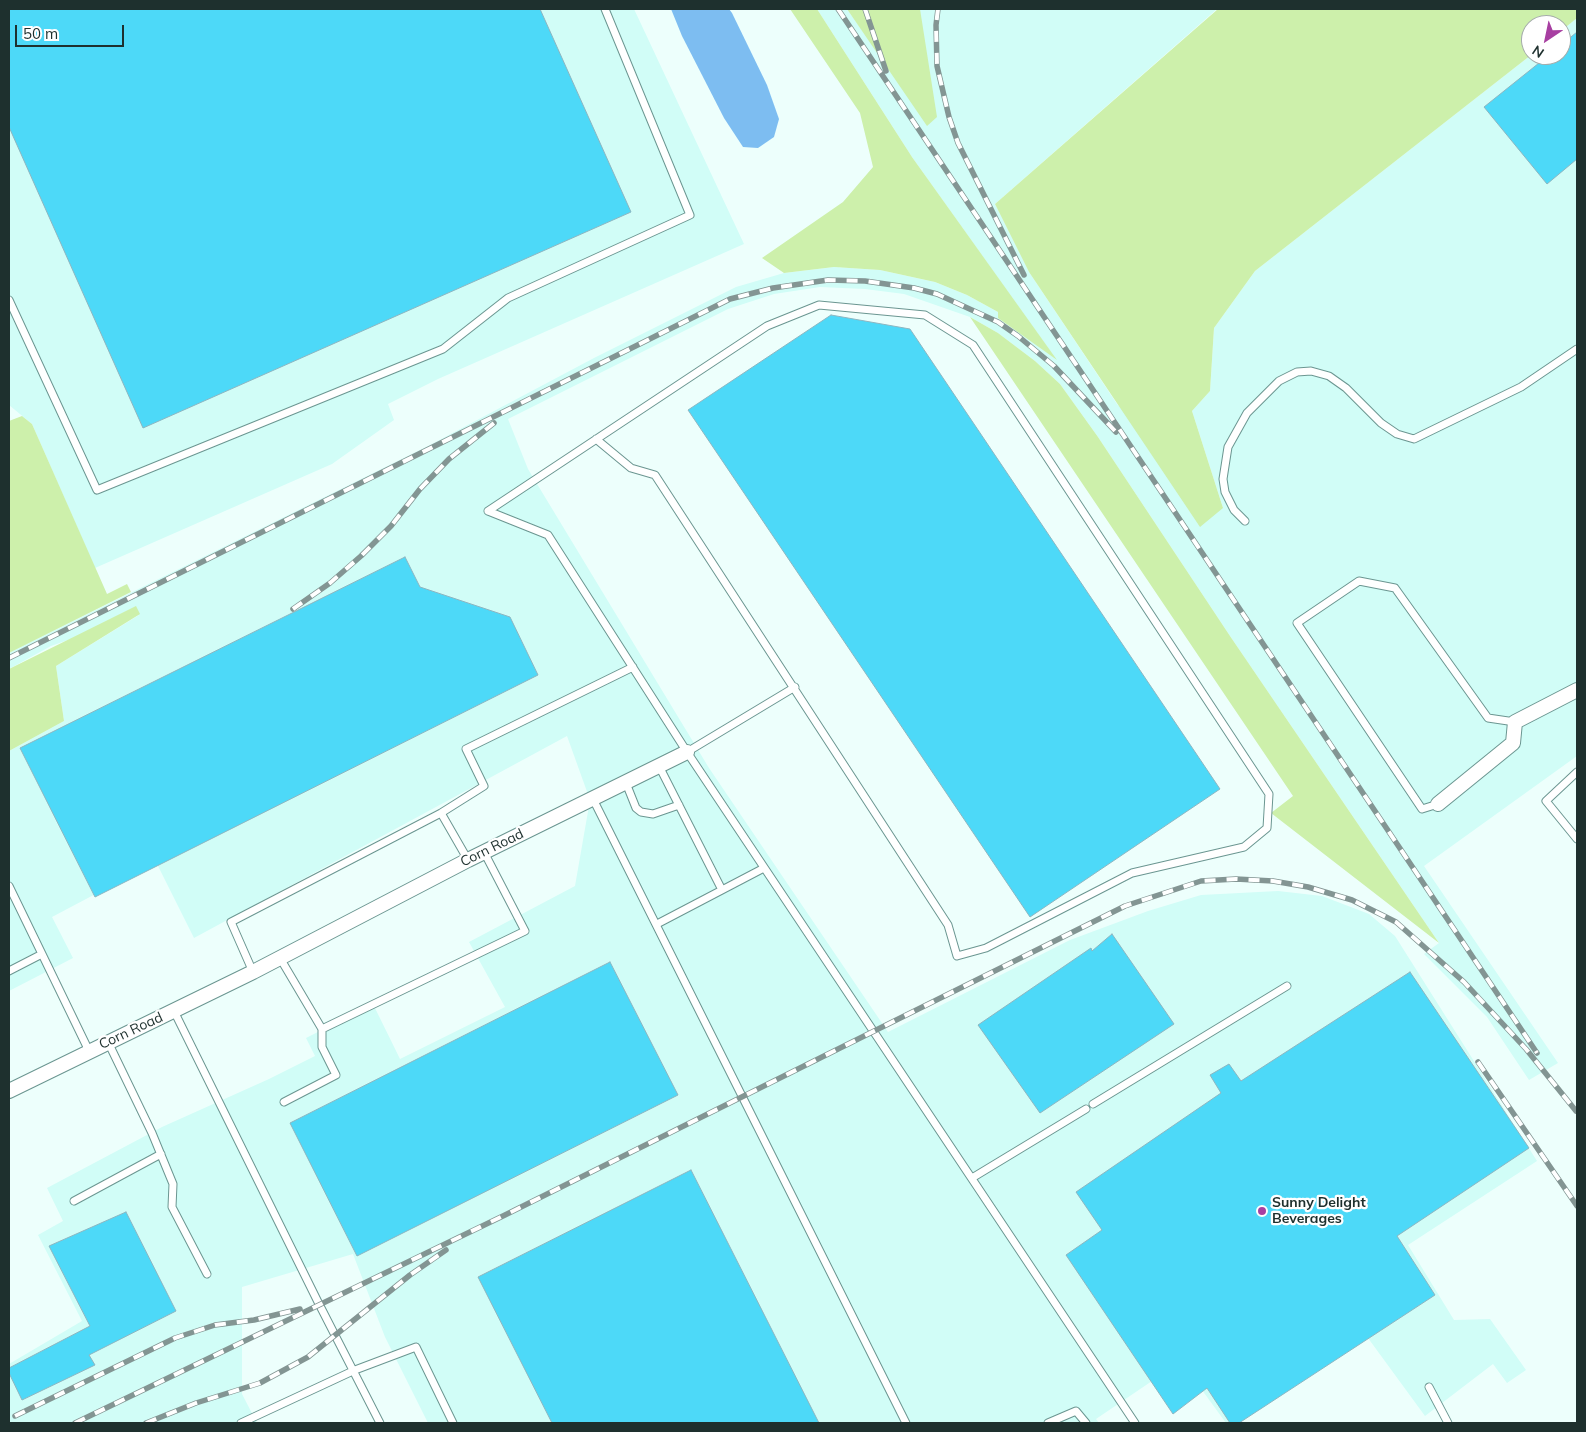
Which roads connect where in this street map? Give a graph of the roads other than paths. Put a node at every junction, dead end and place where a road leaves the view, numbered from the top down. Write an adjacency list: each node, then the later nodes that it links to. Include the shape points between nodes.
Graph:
1 (606, 9): 2 (lane, via 690,215 508,298 443,349 97,490)
2 (9, 300)
3 (1577, 349): 5 (lane, via 1521,387 1414,438 1397,434 1381,423 1329,376 1311,371 1279,381 1246,413 1228,447 1223,479 1225,492 1234,510)
4 (596, 440): 6 (lane, via 488,511 548,535); 7 (lane, via 631,468 655,475); 7 (lane, via 767,326 819,305 925,315 973,345 1269,794 1266,828 1244,847 1132,873 986,948 957,956 948,925)
5 (1245, 521)
6 (634, 668): 10 (lane); 17 (lane, via 466,749 484,786)
7 (795, 687): 10 (lane)
8 (1577, 690): 9 (street)
9 (1514, 722): 15 (street, via 1513,743); 15 (lane, via 1488,718 1395,588 1359,581 1297,623 1422,809)
10 (687, 752): 11 (street, Corn Road); 21 (lane)
11 (659, 766): 13 (street, Corn Road); 16 (lane)
12 (1577, 772): 18 (lane, via 1546,801)
13 (626, 782): 14 (street, Corn Road); 16 (lane, via 636,808 641,812 653,814)
14 (593, 799): 19 (street, Corn Road); 24 (lane)
15 (1438, 804)
16 (679, 805): 23 (lane)
17 (441, 813): 20 (lane); 28 (lane, via 232,922)
18 (1577, 839)
19 (484, 852): 20 (street, Corn Road); 31 (lane, via 525,931)
20 (468, 860): 26 (street, Corn Road)
21 (764, 868): 23 (lane); 39 (lane)
22 (9, 886): 25 (lane)
23 (722, 890): 24 (lane)
24 (657, 924): 47 (lane)
25 (42, 954): 27 (lane); 33 (lane)
26 (280, 958): 28 (street, Corn Road); 31 (lane)
27 (9, 971)
28 (254, 972): 30 (street, Corn Road)
29 (1287, 986): 36 (lane)
30 (174, 1011): 32 (street, Corn Road); 42 (lane, via 319,1305)
31 (322, 1029): 35 (lane, via 322,1047 336,1076)
32 (108, 1042): 33 (street, Corn Road); 38 (lane)
33 (89, 1051): 34 (street, Corn Road)
34 (9, 1091)
35 (284, 1102)
36 (1093, 1104)
37 (1086, 1109): 39 (lane)
38 (161, 1154): 40 (lane); 41 (lane, via 173,1184 172,1207)
39 (972, 1178): 50 (lane)
40 (74, 1201)
41 (207, 1274)
42 (355, 1370): 44 (lane); 45 (lane); 46 (lane, via 416,1347)
43 (1428, 1388): 51 (lane)
44 (240, 1423)
45 (380, 1423)
46 (454, 1423)
47 (906, 1423)
48 (1048, 1423): 49 (lane, via 1076,1411)
49 (1086, 1423)
50 (1135, 1423)
51 (1448, 1423)

